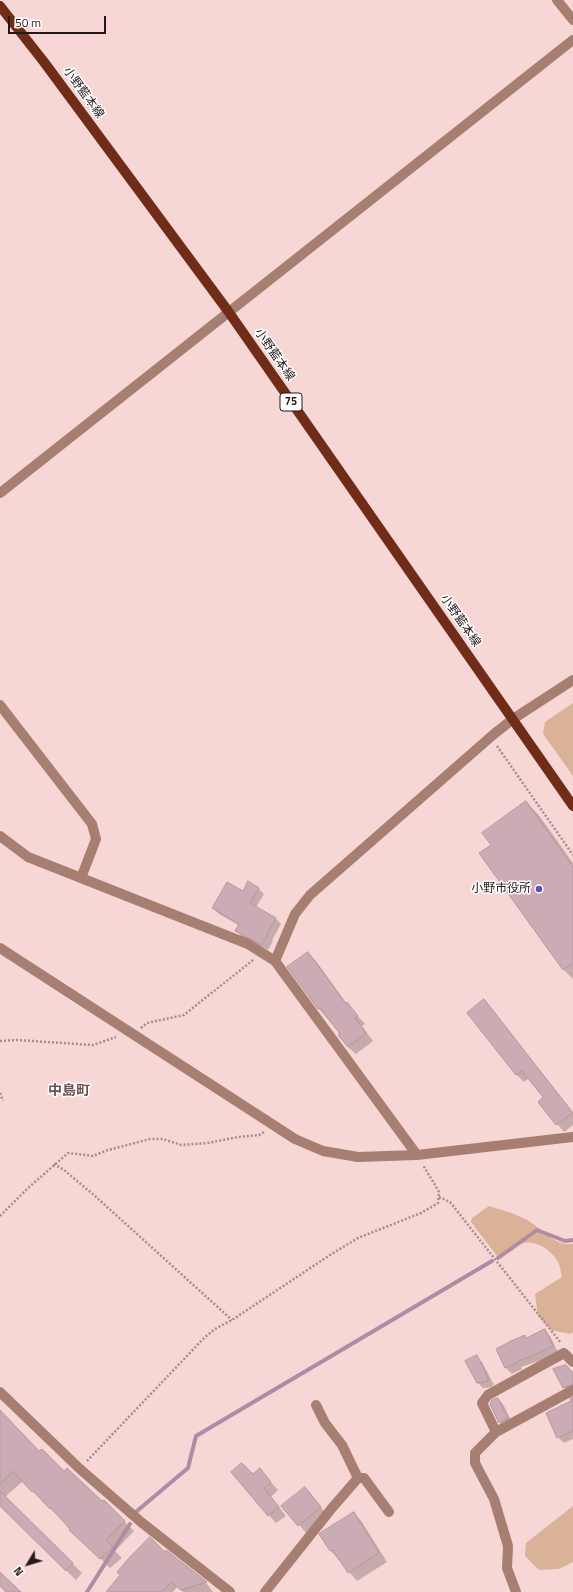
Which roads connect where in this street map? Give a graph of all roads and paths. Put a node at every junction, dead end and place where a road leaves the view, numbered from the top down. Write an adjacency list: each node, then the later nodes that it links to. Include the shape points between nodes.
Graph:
1 (557, 0): 3 (street)
2 (0, 6): 5 (main road, 小野藍本線 / 75)
3 (573, 20)
4 (573, 40): 5 (street)
5 (228, 312): 6 (street); 9 (main road, 小野藍本線 / 75)
6 (0, 493)
7 (573, 680): 9 (street)
8 (0, 705): 14 (street, via 92,824 96,839)
9 (513, 719): 11 (main road, 小野藍本線 / 75); 17 (street, via 310,895 295,914)
10 (497, 746): 13 (path)
11 (573, 806)
12 (0, 836): 14 (street, via 28,857)
13 (573, 855)
14 (81, 878): 16 (street, via 248,944)
15 (0, 948): 18 (street)
16 (262, 953): 17 (street); 18 (path, via 184,1015 147,1023)
17 (276, 961): 24 (street)
18 (130, 1032): 19 (path, via 93,1045); 22 (street)
19 (0, 1041)
20 (0, 1093): 21 (path)
21 (3, 1101)
22 (275, 1126): 24 (street, via 295,1139 323,1151 358,1157); 25 (path, via 259,1135 208,1143 181,1144 163,1139 150,1139 92,1156 68,1154)
23 (573, 1137): 24 (street)
24 (417, 1155): 26 (path, via 439,1192)
25 (54, 1164): 27 (path); 28 (path, via 95,1196)
26 (438, 1197): 28 (path, via 438,1203 421,1213 358,1238); 29 (path, via 450,1202 561,1343)
27 (0, 1216)
28 (232, 1320): 35 (path, via 215,1328 205,1337)
29 (564, 1353): 30 (street); 34 (street, via 488,1395 482,1403)
30 (573, 1362)
31 (573, 1390): 34 (street)
32 (0, 1392): 35 (street)
33 (316, 1405): 36 (street, via 325,1423 342,1445)
34 (496, 1432): 40 (street, via 475,1453 475,1462 494,1499 508,1546 507,1568)
35 (80, 1469): 38 (street, via 141,1522)
36 (358, 1478): 37 (street, via 364,1478); 39 (street)
37 (389, 1512)
38 (230, 1592)
39 (265, 1592)
40 (516, 1592)

